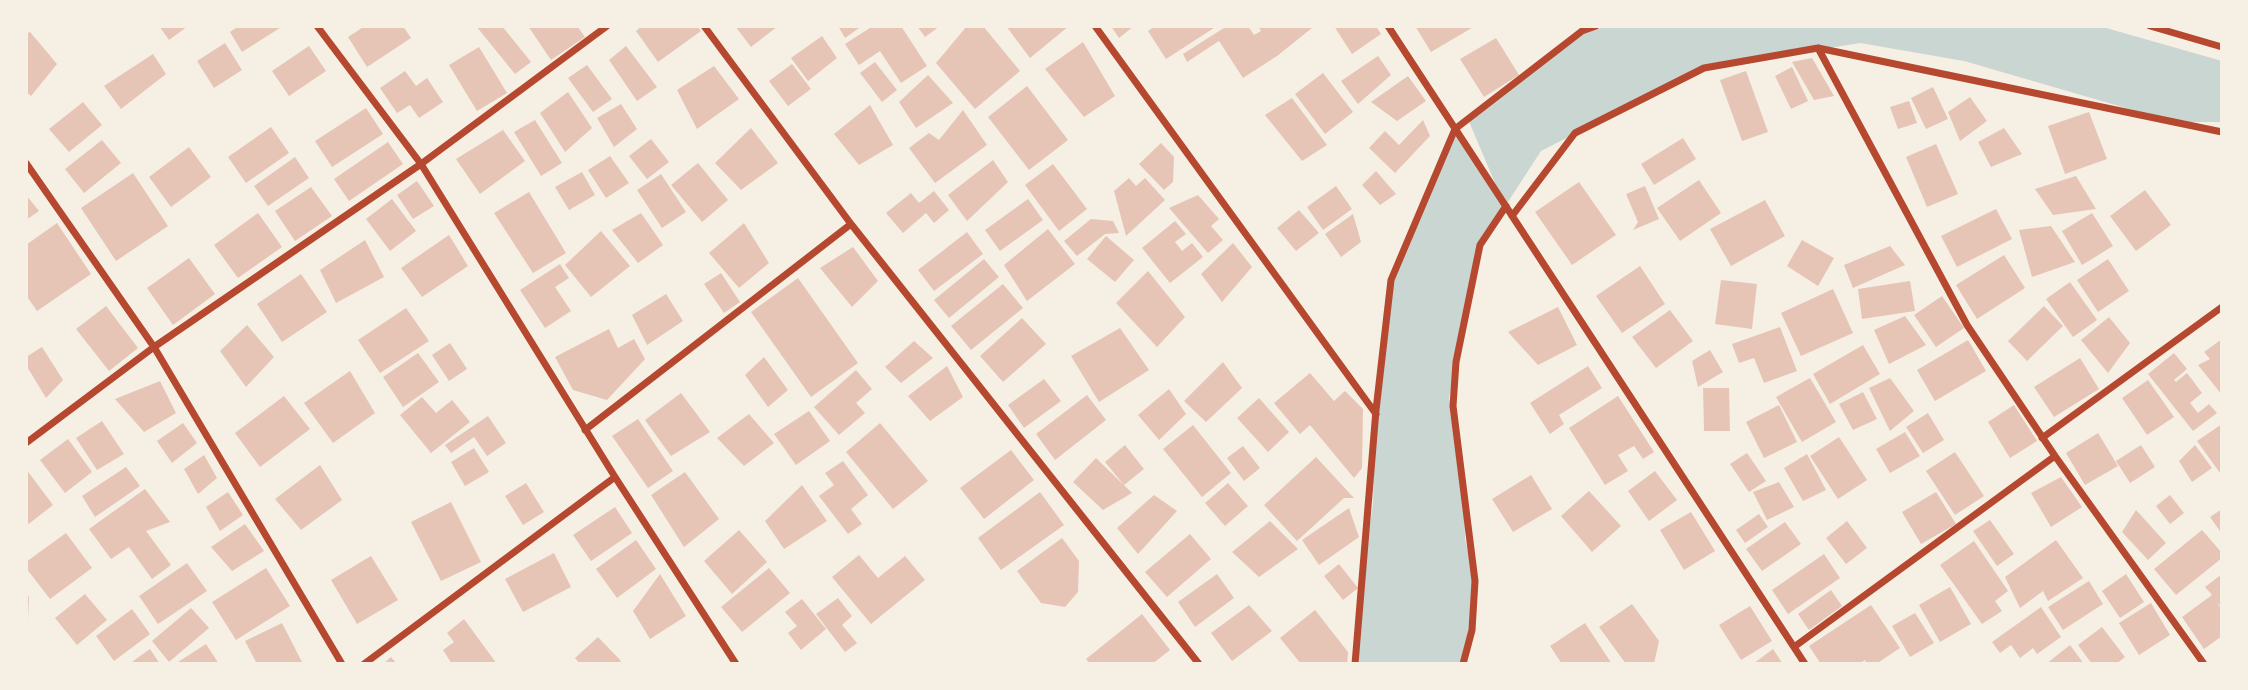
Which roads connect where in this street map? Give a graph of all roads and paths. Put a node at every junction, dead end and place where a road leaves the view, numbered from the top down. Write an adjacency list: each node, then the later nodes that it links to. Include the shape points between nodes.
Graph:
1 (317, 26): 13 (street)
2 (607, 26): 13 (street)
3 (704, 26): 16 (street)
4 (1096, 26): 19 (street)
5 (1388, 26): 10 (street)
6 (1596, 26): 10 (street, via 1582,31)
7 (2150, 26): 8 (street)
8 (2222, 47)
9 (1818, 48): 11 (street); 15 (street, via 1704,68 1575,133); 21 (street, via 1967,325)
10 (1455, 129): 14 (street); 19 (street, via 1391,280)
11 (2222, 132)
12 (26, 163): 18 (street)
13 (421, 164): 18 (street); 20 (street)
14 (1506, 206): 15 (street); 31 (street, via 1480,245 1456,362 1453,406 1475,581 1472,630)
15 (1512, 216): 25 (street)
16 (851, 223): 20 (street); 29 (street)
17 (2222, 307): 21 (street)
18 (154, 347): 22 (street); 26 (street)
19 (1376, 414): 30 (street)
20 (585, 430): 24 (street)
21 (2042, 438): 23 (street)
22 (26, 443)
23 (2055, 456): 25 (street); 33 (street)
24 (615, 477): 27 (street); 28 (street)
25 (1794, 647): 32 (street)
26 (342, 664)
27 (364, 664)
28 (736, 664)
29 (1199, 664)
30 (1356, 664)
31 (1463, 664)
32 (1805, 664)
33 (2204, 664)

